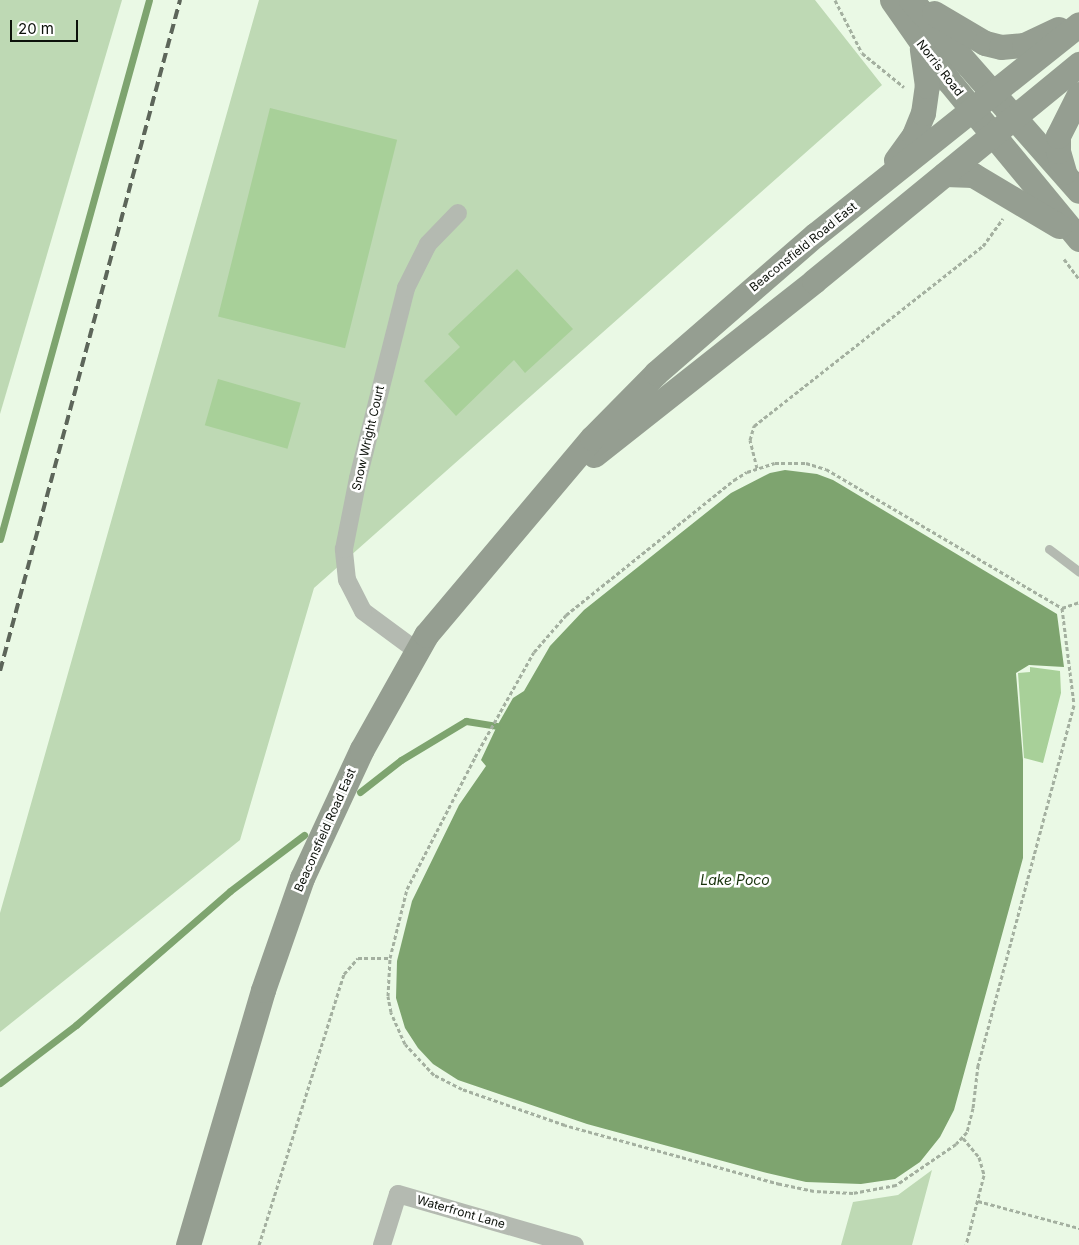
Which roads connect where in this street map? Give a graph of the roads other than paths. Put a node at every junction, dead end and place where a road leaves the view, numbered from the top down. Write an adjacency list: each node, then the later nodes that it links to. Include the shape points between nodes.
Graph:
1 (892, 0): 5 (main road, Norris Road)
2 (912, 0): 3 (main road, via 986,43 1001,47 1024,44); 7 (main road, Norris Road)
3 (1079, 20)
4 (1079, 24): 7 (main road, Beaconsfield Road East)
5 (919, 42): 9 (main road, Norris Road); 15 (main road, via 927,75 925,102 914,135 898,158)
6 (1079, 64): 10 (main road, Beaconsfield Road East)
7 (993, 94): 9 (main road, Beaconsfield Road East); 10 (main road, Norris Road)
8 (1079, 94): 13 (main road, via 1058,136 1060,164)
9 (974, 110): 11 (main road, Norris Road); 15 (main road, Beaconsfield Road East)
10 (1013, 117): 11 (main road, Beaconsfield Road East); 13 (main road, Norris Road)
11 (992, 134): 12 (main road, Beaconsfield Road East); 16 (main road, Norris Road)
12 (945, 174): 16 (main road, via 973,175); 17 (main road, Beaconsfield Road East)
13 (1072, 183)
14 (458, 212): 20 (street, Snow Wright Court, via 428,244 406,288 344,549 347,580 363,611)
15 (815, 235): 17 (main road, Beaconsfield Road East, via 656,373 592,438)
16 (1079, 240)
17 (547, 492): 20 (main road, Beaconsfield Road East, via 452,604)
18 (1049, 549): 19 (lane)
19 (1079, 572)
20 (417, 651): 21 (main road, Beaconsfield Road East, via 362,749 302,878 263,990)
21 (188, 1245)
22 (382, 1245): 23 (street, Waterfront Lane, via 398,1194)
23 (575, 1245)

